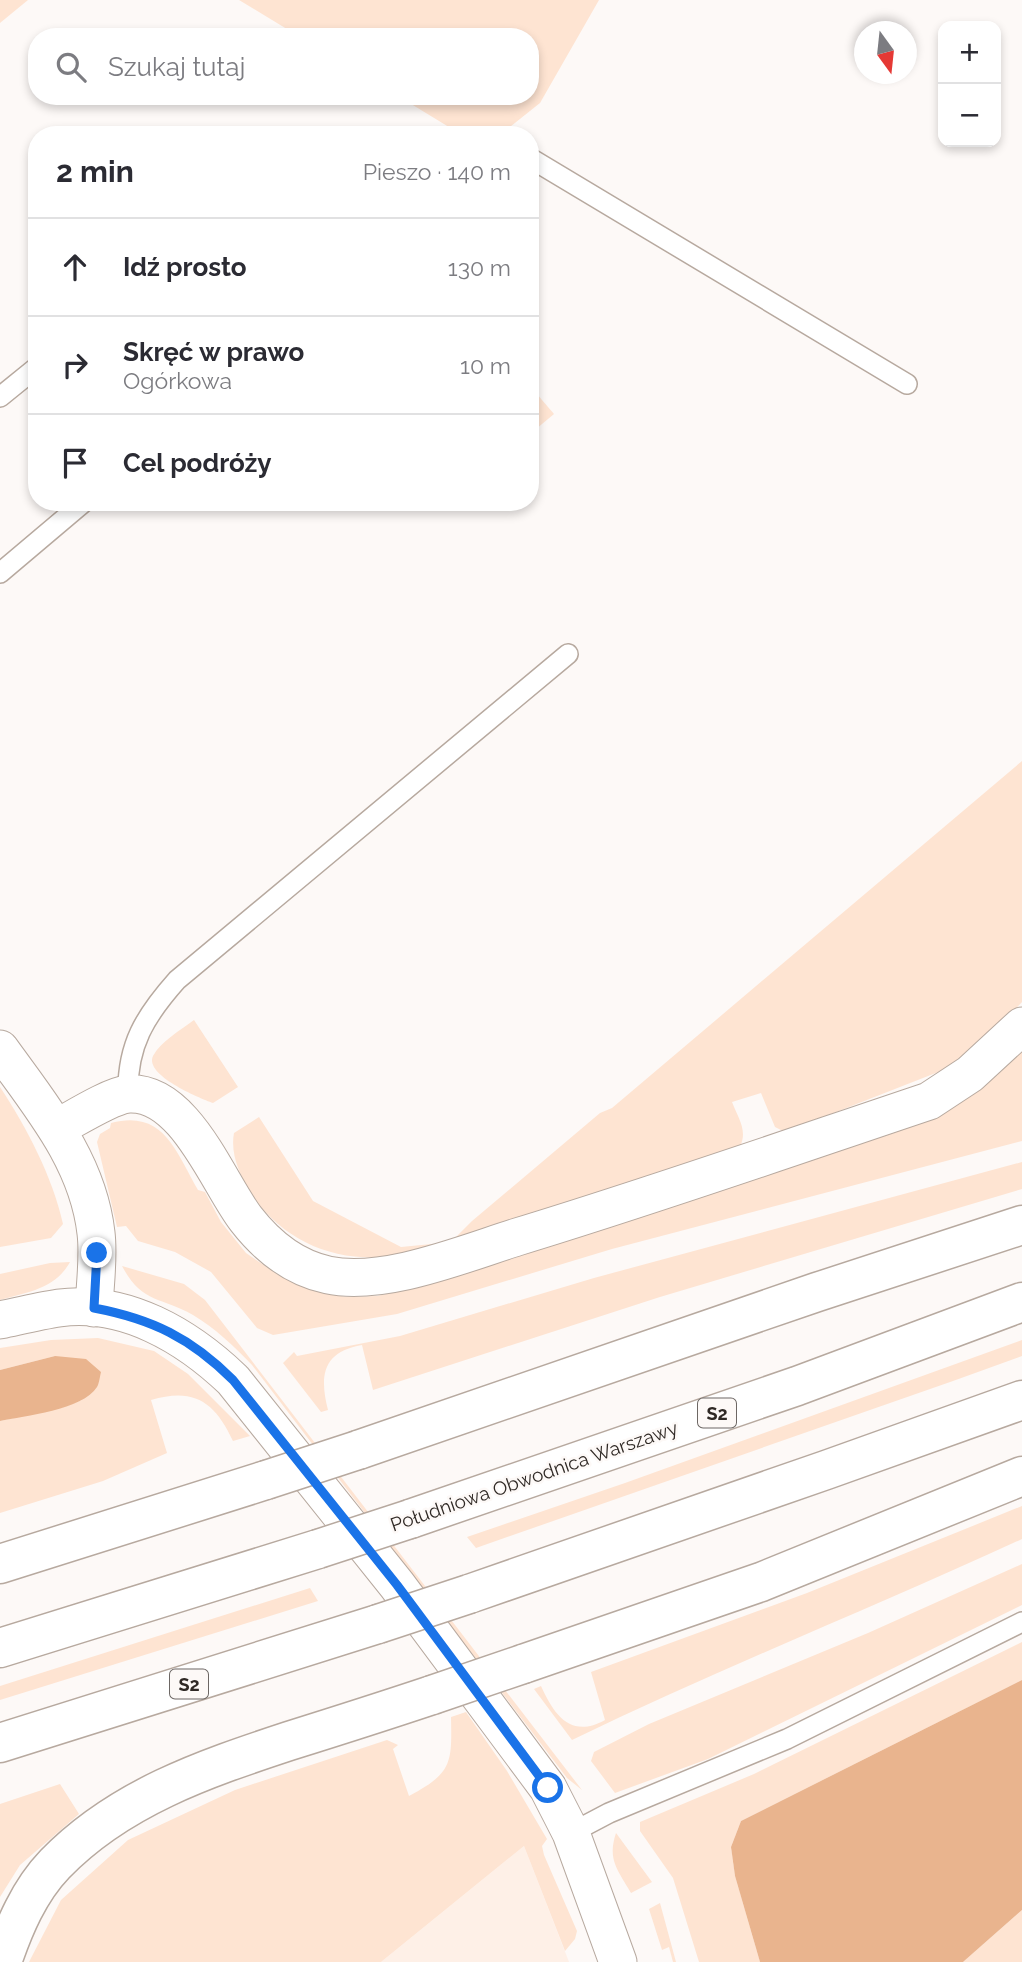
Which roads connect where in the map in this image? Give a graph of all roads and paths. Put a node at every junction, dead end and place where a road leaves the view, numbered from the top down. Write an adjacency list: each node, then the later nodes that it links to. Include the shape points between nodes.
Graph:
1 (539, 163): 3 (lane)
2 (28, 374): 4 (lane)
3 (907, 384)
4 (0, 397)
5 (73, 511): 6 (lane)
6 (0, 573)
7 (568, 654): 10 (lane, via 177,980 141,1028 127,1068)
8 (1022, 1026): 10 (street, via 970,1074 929,1101 430,1264 347,1279 299,1266 273,1247 246,1219 177,1114 152,1098)
9 (0, 1049): 11 (street)
10 (128, 1094): 11 (street)
11 (57, 1128): 14 (street, via 77,1164 93,1211 97,1253)
12 (1022, 1225): 18 (highway, bridge, via 358,1450)
13 (1022, 1302): 20 (highway, Południowa Obwodnica Warszawy / S2, bridge, via 785,1391 410,1519)
14 (94, 1308): 15 (street, via 61,1308); 22 (street, via 168,1330 233,1380 493,1713 548,1788)
15 (0, 1320)
16 (1022, 1400): 21 (highway, S2, bridge, via 469,1594)
17 (1022, 1476): 23 (highway, bridge, via 761,1582 174,1782 96,1828 54,1866 22,1913)
18 (0, 1564)
19 (1022, 1622): 22 (lane, via 787,1739)
20 (0, 1648)
21 (0, 1743)
22 (571, 1833): 24 (street)
23 (2, 1962)
24 (618, 1962)

